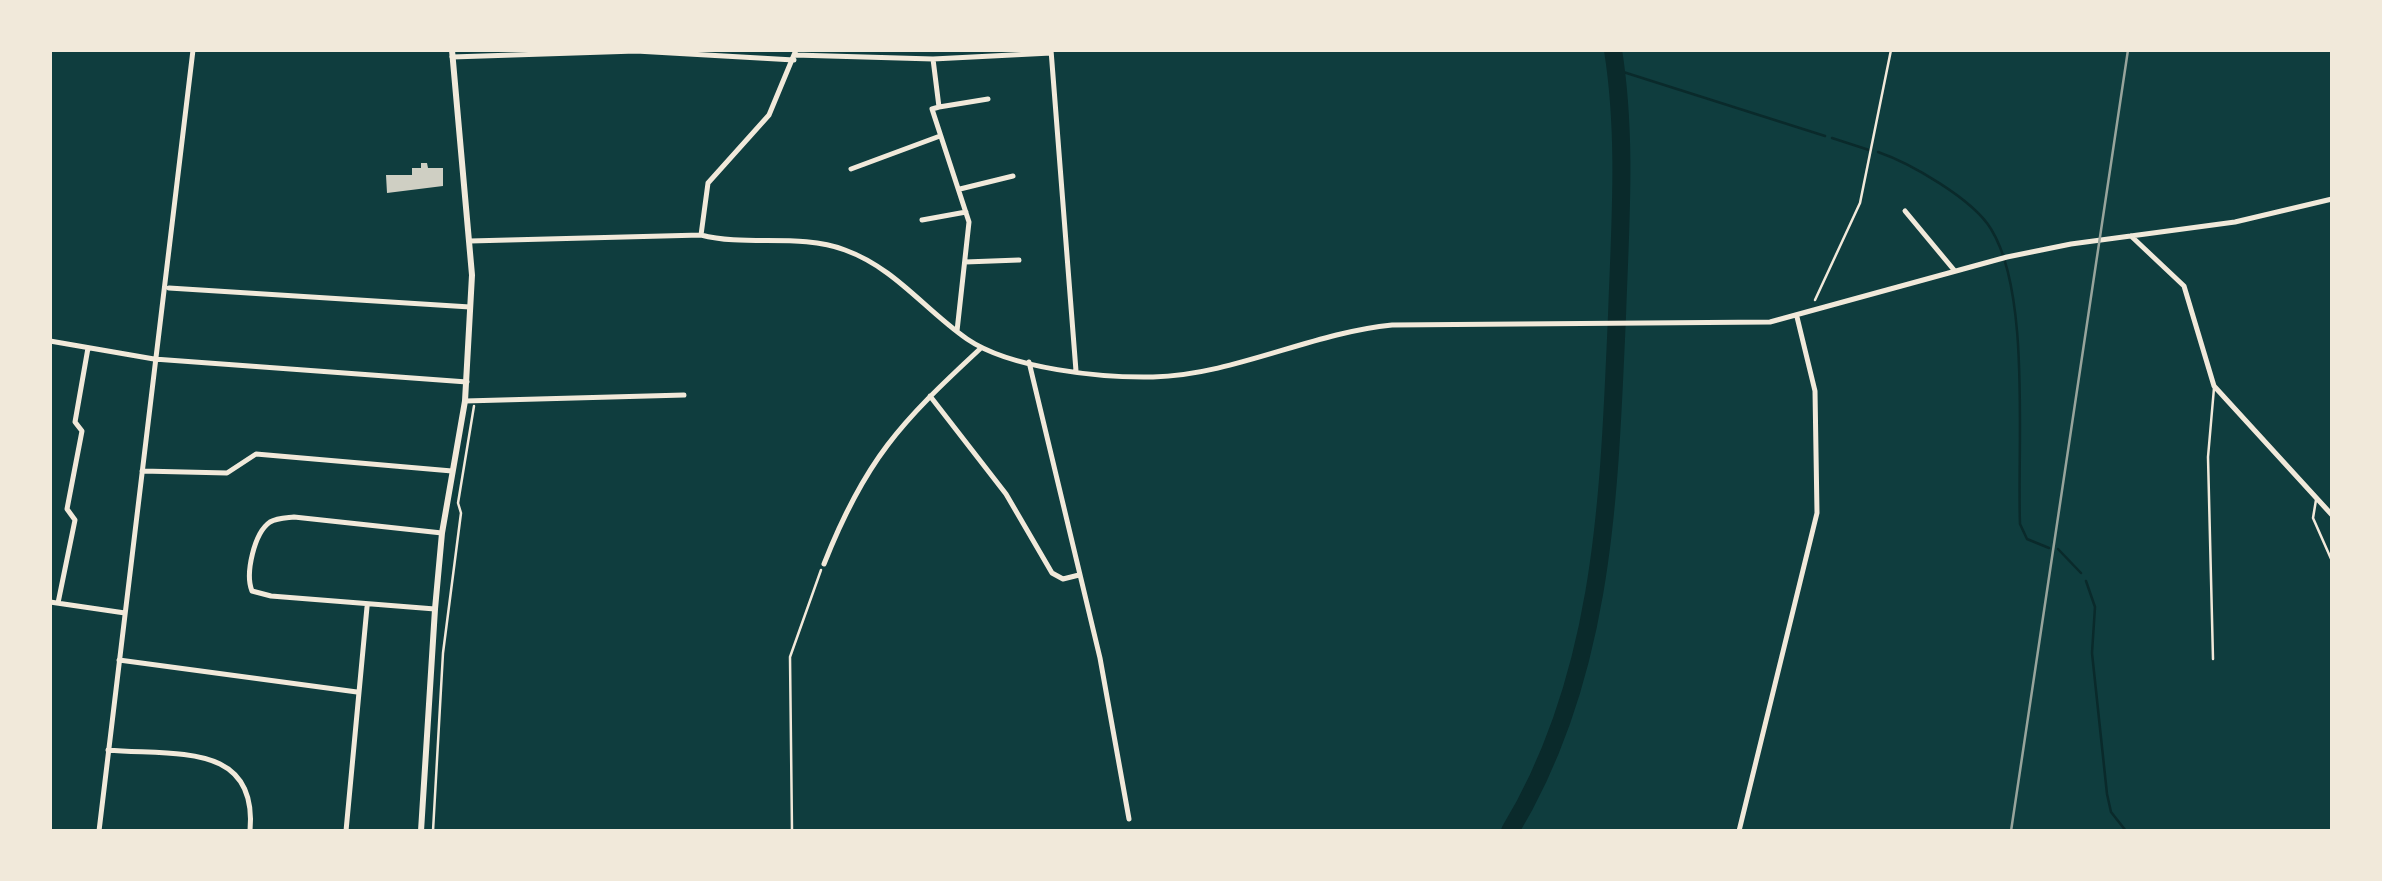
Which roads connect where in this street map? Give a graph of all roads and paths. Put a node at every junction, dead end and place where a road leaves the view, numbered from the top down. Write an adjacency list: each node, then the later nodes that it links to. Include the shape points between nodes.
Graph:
1 (193, 50): 25 (street)
2 (858, 50): 7 (lane)
3 (1891, 50): 27 (path, via 1860,203)
4 (1051, 51): 8 (street); 35 (street)
5 (452, 54): 6 (street); 21 (street)
6 (795, 55): 7 (street); 19 (street, via 769,114 708,182)
7 (857, 58): 8 (street)
8 (933, 59): 10 (street)
9 (988, 98): 10 (street)
10 (939, 108): 11 (street, via 932,108)
11 (940, 136): 12 (street); 14 (street)
12 (851, 169)
13 (1013, 176): 14 (street)
14 (960, 188): 17 (street)
15 (2332, 199): 20 (street)
16 (1905, 210): 24 (street)
17 (966, 212): 18 (street); 23 (street)
18 (922, 220)
19 (701, 235): 21 (street); 29 (street, via 844,250 892,276)
20 (2131, 236): 24 (street); 37 (street, via 2184,286)
21 (470, 242): 26 (street)
22 (1019, 260): 23 (street)
23 (965, 262): 29 (street)
24 (1954, 270): 27 (street)
25 (168, 288): 26 (street); 33 (street)
26 (470, 307): 36 (street)
27 (1814, 312): 28 (street)
28 (1797, 317): 35 (street, via 1756,323 1392,325 1352,329 1169,376); 66 (street, via 1817,410 1817,513)
29 (957, 330): 31 (street)
30 (50, 341): 32 (street)
31 (982, 347): 34 (street); 39 (street)
32 (88, 348): 33 (street); 51 (street, via 68,509 74,520)
33 (154, 358): 36 (street); 42 (street)
34 (1029, 362): 35 (street); 49 (street)
35 (1076, 371)
36 (467, 382): 41 (street)
37 (2214, 386): 44 (street); 55 (lane, via 2208,443)
38 (684, 395): 40 (street)
39 (930, 396): 48 (street, via 862,478); 49 (street, via 1006,494 1052,573)
40 (476, 398): 41 (street); 64 (path, via 443,652)
41 (465, 401): 43 (street)
42 (142, 471): 43 (street, via 227,473 256,454); 54 (street)
43 (452, 471): 46 (street)
44 (2317, 499): 45 (street); 47 (lane, via 2313,518)
45 (2332, 515)
46 (442, 534): 52 (street, via 294,516 260,531 248,581 252,591); 53 (street)
47 (2332, 561)
48 (824, 564): 65 (path, via 790,657)
49 (1080, 575): 59 (street)
50 (50, 602): 51 (street)
51 (58, 603): 54 (street)
52 (367, 607): 53 (street); 57 (street)
53 (435, 610): 63 (street)
54 (125, 613): 56 (street)
55 (2213, 659)
56 (119, 660): 57 (street); 58 (street)
57 (357, 692): 62 (street)
58 (108, 750): 60 (street); 61 (street, via 224,764 247,785)
59 (1130, 818)
60 (99, 831)
61 (250, 831)
62 (346, 831)
63 (421, 831)
64 (433, 831)
65 (792, 831)
66 (1739, 831)

